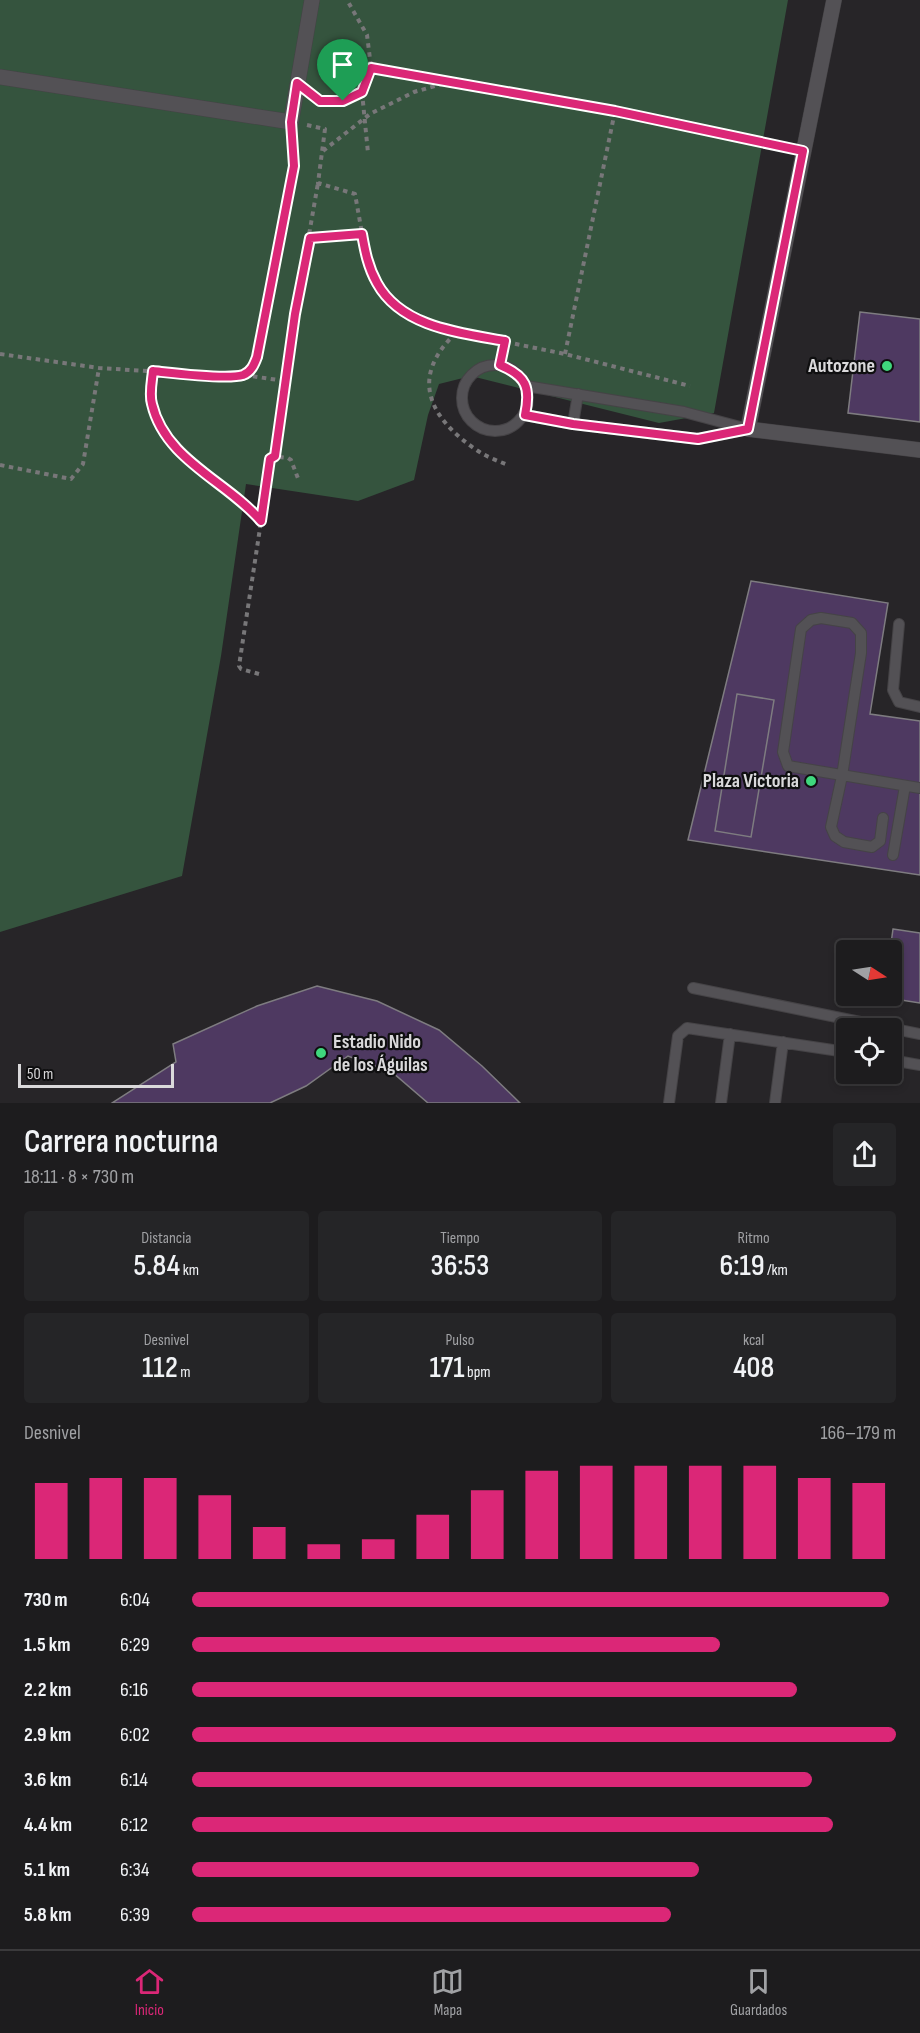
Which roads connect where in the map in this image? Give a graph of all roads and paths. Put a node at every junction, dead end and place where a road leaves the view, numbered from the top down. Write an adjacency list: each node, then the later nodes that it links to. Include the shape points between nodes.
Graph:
1 (312, 0): 7 (street)
2 (347, 0): 4 (path, via 367,35)
3 (834, 0): 13 (street)
4 (371, 68): 6 (path); 8 (path)
5 (0, 77): 11 (street)
6 (453, 81): 9 (path); 10 (path, via 414,92)
7 (297, 83): 8 (path, via 320,101 343,101); 11 (street)
8 (362, 92): 10 (path)
9 (615, 111): 13 (path); 21 (path)
10 (363, 120): 12 (path); 14 (path)
11 (291, 122): 12 (path, via 325,129); 25 (path, via 294,166 290,189 257,357 254,368)
12 (322, 151): 15 (path)
13 (803, 151): 32 (street)
14 (368, 153)
15 (318, 183): 16 (path, via 355,194); 17 (path)
16 (362, 234): 17 (path); 18 (path, via 377,285 399,309)
17 (310, 238): 26 (path)
18 (457, 332): 19 (path); 36 (path, via 434,363 429,379 430,397 440,418 460,436 479,452)
19 (505, 341): 21 (path); 22 (path)
20 (0, 354): 23 (path)
21 (565, 354): 28 (path)
22 (500, 365): 27 (lane, via 516,372); 30 (lane, via 482,367 468,378 462,394 465,412 476,426 492,431 506,430)
23 (99, 368): 24 (path); 35 (path, via 83,464 71,479)
24 (153, 371): 25 (path); 38 (path, via 151,402 158,422 176,448)
25 (243, 375): 26 (path)
26 (285, 381): 34 (path)
27 (526, 386): 29 (lane); 30 (lane)
28 (690, 386)
29 (578, 394): 31 (lane); 32 (lane, via 701,415)
30 (525, 415): 31 (lane)
31 (573, 424): 32 (lane, via 698,439)
32 (748, 429): 33 (street)
33 (920, 450)
34 (275, 456): 37 (path, via 291,460); 38 (path, via 270,459)
35 (0, 465)
36 (508, 465)
37 (299, 481)
38 (261, 521): 40 (path, via 238,666)
39 (899, 624): 41 (lane, via 893,690 899,702)
40 (259, 674)
41 (920, 706)
42 (842, 776): 42 (lane, via 788,766 783,753 801,629 811,620 821,618 852,623 861,633); 43 (lane); 45 (lane, via 831,826 835,836 844,842 872,847 880,841)
43 (905, 786): 44 (lane); 46 (lane)
44 (920, 788)
45 (883, 818)
46 (893, 855)
47 (693, 988): 49 (lane)
48 (730, 1034): 50 (lane); 54 (lane, via 687,1028 678,1036); 55 (lane)
49 (920, 1034)
50 (783, 1042): 51 (lane); 56 (lane)
51 (836, 1050)
52 (902, 1062): 53 (lane)
53 (920, 1065)
54 (669, 1103)
55 (721, 1103)
56 (775, 1103)

